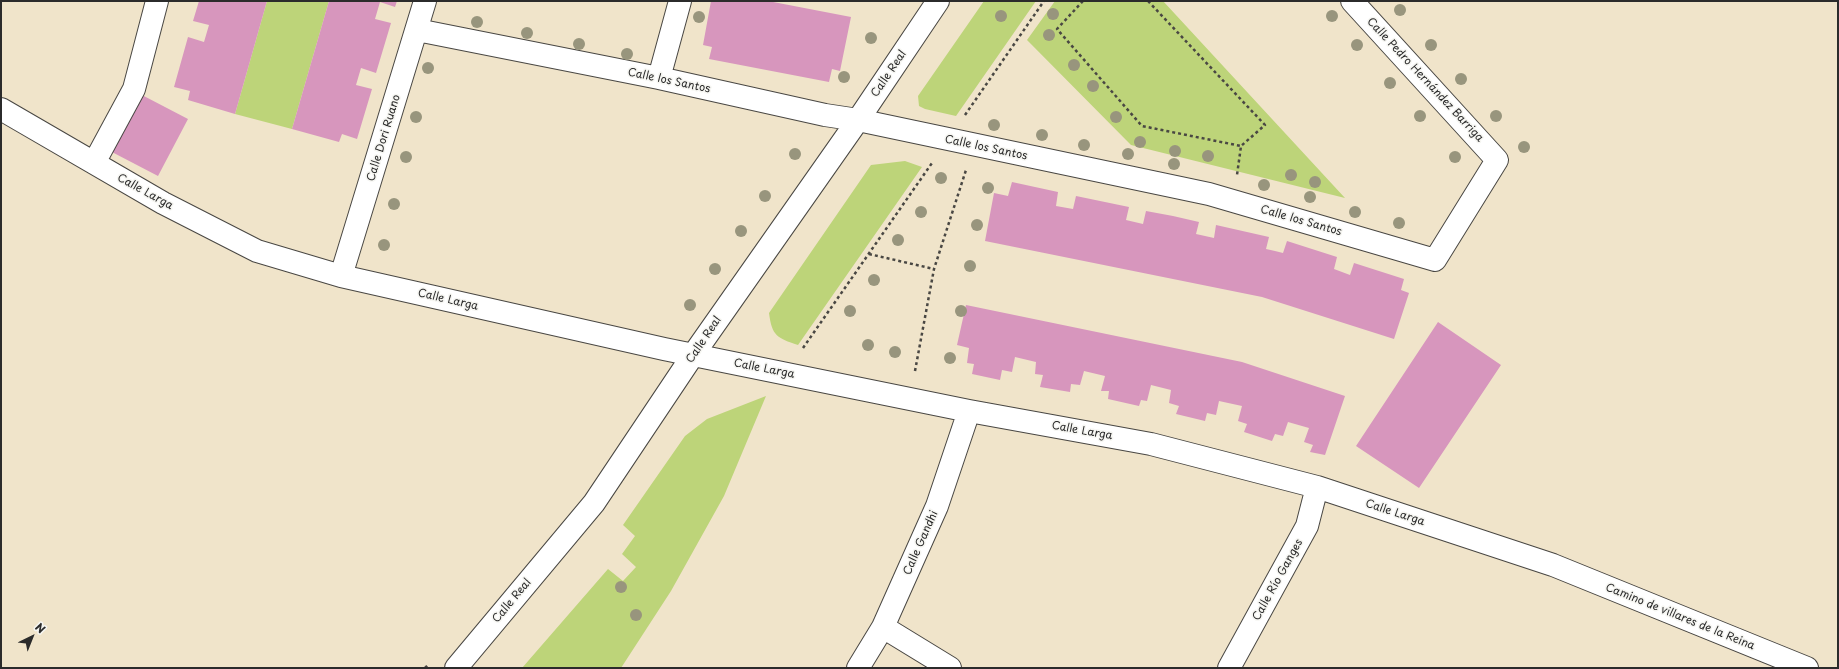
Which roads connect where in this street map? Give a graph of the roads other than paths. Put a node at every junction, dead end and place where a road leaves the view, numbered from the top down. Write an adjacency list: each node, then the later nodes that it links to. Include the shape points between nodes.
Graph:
1 (157, 1): 11 (street, via 134,89)
2 (425, 1): 6 (street, Calle Dori Ruano)
3 (680, 1): 7 (street)
4 (938, 1): 9 (street, Calle Real)
5 (1352, 1): 10 (street, Calle Pedro Hernández Barriga)
6 (417, 30): 7 (street, Calle los Santos); 12 (street, Calle Dori Ruano)
7 (659, 78): 9 (street, Calle los Santos)
8 (1, 109): 11 (street, Calle Larga)
9 (858, 120): 10 (street, Calle los Santos, via 1209,194 1435,260); 13 (street, Calle Real)
10 (1498, 160)
11 (94, 163): 12 (street, Calle Larga, via 257,251)
12 (341, 276): 13 (street, Calle Larga)
13 (693, 355): 14 (street, Calle Larga); 18 (street, Calle Real, via 594,503)
14 (969, 411): 15 (street, Calle Larga, via 1151,444); 17 (street, Calle Gandhi, via 937,506)
15 (1317, 488): 16 (street, Calle Larga); 21 (street, Calle Río Ganges, via 1307,526)
16 (1553, 565): 22 (street, Camino de villares de la Reina)
17 (883, 627): 19 (street, Calle Gandhi); 20 (street)
18 (456, 668)
19 (858, 668)
20 (950, 668)
21 (1229, 668)
22 (1807, 668)

